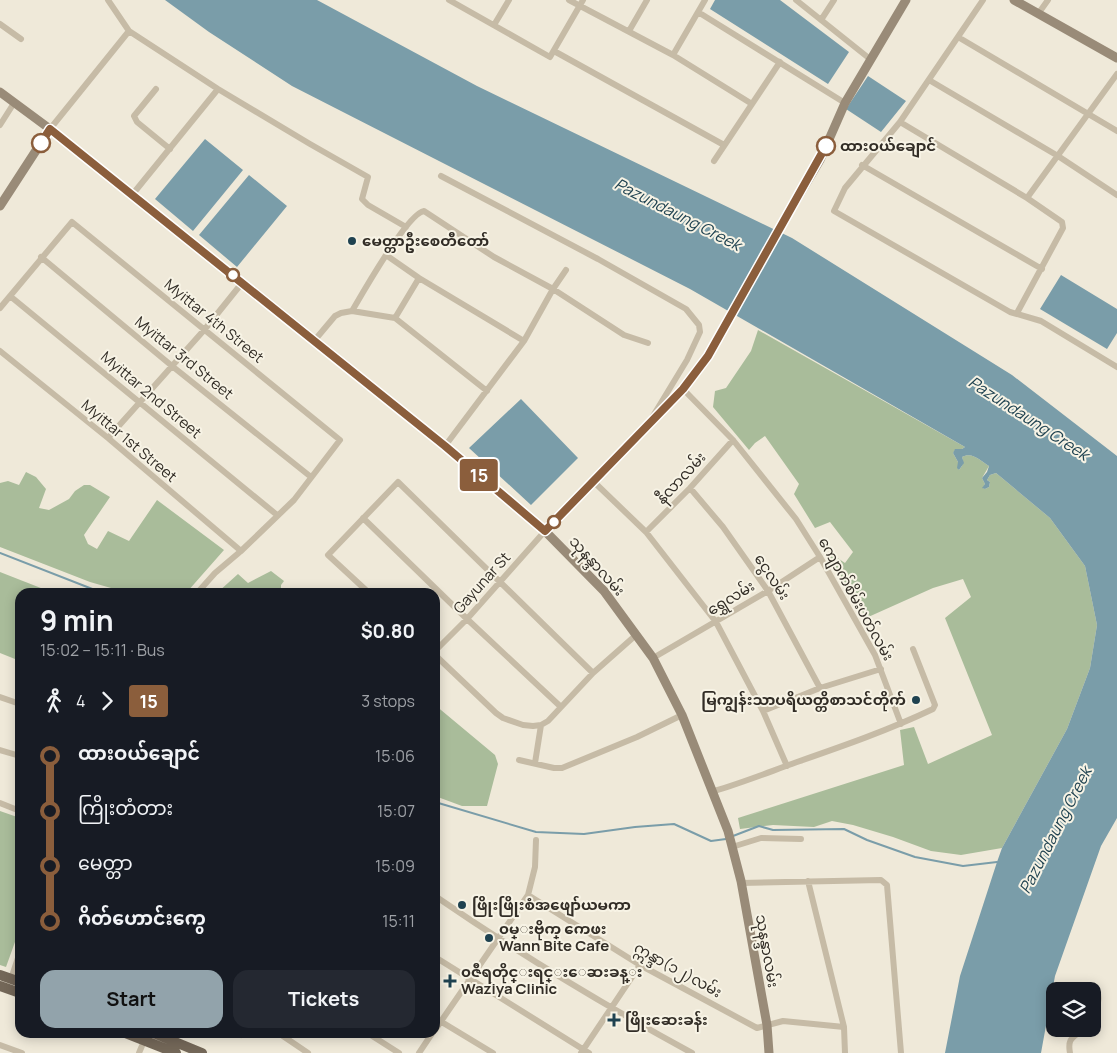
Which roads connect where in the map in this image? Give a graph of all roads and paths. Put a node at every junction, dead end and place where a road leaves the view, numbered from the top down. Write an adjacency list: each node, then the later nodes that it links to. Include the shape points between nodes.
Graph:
1 (108, 0): 19 (street)
2 (450, 0): 18 (street)
3 (509, 0): 18 (street)
4 (569, 0): 13 (street)
5 (647, 0): 20 (street)
6 (705, 0): 14 (street)
7 (796, 0): 16 (street)
8 (834, 0): 16 (street)
9 (906, 0): 26 (main road)
10 (983, 0): 21 (street)
11 (1014, 0): 15 (main road)
12 (1048, 0): 15 (street)
13 (581, 3): 20 (street); 23 (street)
14 (698, 12): 24 (street); 27 (street)
15 (1038, 14): 25 (main road)
16 (821, 20): 26 (street)
17 (0, 24): 22 (street)
18 (494, 26): 23 (street, via 550,57)
19 (129, 31): 31 (street); 39 (street)
20 (629, 31): 24 (street)
21 (958, 37): 29 (street); 36 (street)
22 (21, 39)
23 (554, 50): 41 (street)
24 (673, 55): 34 (street)
25 (1117, 58)
26 (870, 59): 35 (main road)
27 (780, 62): 34 (street); 35 (street)
28 (1117, 74): 36 (street)
29 (929, 80): 37 (street); 43 (street)
30 (156, 89): 42 (street, via 134,119)
31 (218, 89): 42 (street); 51 (street, via 368,177 362,199)
32 (0, 92): 33 (main road, သုနန္ဒာလမ်း)
33 (14, 103): 38 (street); 39 (main road, သုနန္ဒာလမ်း)
34 (752, 104): 41 (street)
35 (845, 104): 71 (main road, via 820,160 708,356)
36 (1088, 113): 40 (street); 43 (street)
37 (900, 122): 45 (street); 49 (street)
38 (0, 125)
39 (50, 129): 47 (main road, သုနန္ဒာလမ်း); 50 (main road)
40 (1117, 132)
41 (724, 145): 44 (street)
42 (170, 149): 47 (street)
43 (1058, 156): 48 (street); 49 (street)
44 (714, 161)
45 (862, 165): 54 (street); 62 (street, via 845,188 834,211 1010,312)
46 (441, 176): 74 (street, via 686,309 699,325 700,332)
47 (132, 195): 57 (main road, သုနန္ဒာလမ်း)
48 (1117, 195)
49 (1027, 198): 54 (street, via 1063,225)
50 (0, 206)
51 (406, 227): 52 (street); 58 (street, via 424,211 494,257)
52 (386, 255): 56 (street); 61 (street)
53 (41, 257): 59 (street); 64 (street, Myittar 4th Street, via 72,222); 69 (street, Myittar 3rd Street)
54 (1042, 269): 62 (street)
55 (566, 270): 58 (street)
56 (419, 278): 63 (street); 66 (street)
57 (242, 282): 64 (street); 65 (main road, သုနန္ဒာလမ်း)
58 (553, 289): 66 (street); 67 (street, via 624,335)
59 (10, 296): 60 (street); 73 (street, Myittar 2nd Street)
60 (0, 308)
61 (352, 311): 63 (street); 65 (street, via 337,314)
62 (1017, 313): 70 (street, via 1041,321)
63 (395, 318): 72 (street)
64 (205, 329): 69 (street); 78 (street, Myittar 4th Street, via 340,440)
65 (314, 341): 77 (main road, သုနန္ဒာလမ်း)
66 (524, 341): 72 (street)
67 (648, 343)
68 (0, 351): 75 (street, Myittar 1st Street)
69 (172, 366): 73 (street); 78 (street, Myittar 3rd Street)
70 (1117, 367)
71 (684, 387): 74 (main road); 76 (street, ကျောက်စိမ်းပတ်လမ်း)
72 (487, 392): 77 (street)
73 (140, 402): 75 (street); 81 (street, Myittar 2nd Street)
74 (648, 425): 79 (main road)
75 (108, 438): 85 (street, Myittar 1st Street)
76 (733, 440): 80 (street, နီလာလမ်း); 86 (street, ကျောက်စိမ်းပတ်လမ်း, via 796,519)
77 (445, 446): 83 (main road, သုနန္ဒာလမ်း)
78 (312, 477): 81 (street, via 294,500)
79 (593, 481): 83 (main road); 84 (street)
80 (690, 488): 84 (street, နီလာလမ်း); 91 (street, ငွေလမ်း, via 723,527)
81 (276, 515): 85 (street)
82 (363, 518): 87 (street, via 398,482); 89 (street, via 328,555); 90 (street)
83 (545, 531): 87 (street, Gayunar St); 95 (main road, သုနန္ဒာလမ်း, via 604,591)
84 (646, 532): 94 (street)
85 (241, 551): 88 (street)
86 (820, 557): 91 (street, ရွှေလမ်း); 100 (street, ကျောက်စိမ်းပတ်လမ်း)
87 (499, 582): 93 (street, Gayunar St); 101 (street)
88 (201, 588)
89 (364, 588)
90 (435, 588)
91 (768, 591): 94 (street, ရွှေလမ်း); 102 (street, ငွေလမ်း)
92 (440, 593): 93 (street)
93 (467, 619): 96 (street, Gayunar St); 105 (street)
94 (716, 622): 98 (street, ရွှေလမ်း); 106 (street)
95 (636, 635): 98 (main road, သုနန္ဒာလမ်း); 101 (street)
96 (440, 646)
97 (913, 649): 108 (street, via 935,705 933,710)
98 (653, 658): 107 (main road, သုနန္ဒာလမ်း)
99 (440, 660): 109 (street, via 503,718 523,725)
100 (881, 669): 102 (street); 108 (street, ကျောက်စိမ်းပတ်လမ်း)
101 (593, 673): 105 (street)
102 (820, 688): 106 (street)
103 (0, 697): 104 (street)
104 (15, 702)
105 (561, 707): 109 (street)
106 (762, 711): 114 (street)
107 (682, 715): 113 (street, via 562,768); 115 (main road, သုနန္ဒာလမ်း)
108 (901, 724): 114 (street)
109 (541, 725): 113 (street)
110 (0, 750): 111 (street)
111 (15, 754)
112 (519, 760): 113 (street)
113 (535, 764)
114 (786, 766): 115 (street)
115 (714, 791): 120 (main road, သုနန္ဒာလမ်း)
116 (0, 804): 117 (street)
117 (15, 808)
118 (801, 839): 120 (street, via 761,838)
119 (536, 840): 123 (street, via 535,867)
120 (732, 845): 122 (main road, သုနန္ဒာလမ်း)
121 (808, 881): 122 (street); 137 (street); 158 (street, via 880,880 887,885)
122 (741, 883): 136 (main road, သုနန္ဒာလမ်း)
123 (528, 895): 125 (street); 127 (street, ဣန္ဒာ(၁၂)လမ်း)
124 (440, 899): 125 (street)
125 (498, 939): 129 (street); 133 (street)
126 (440, 960): 129 (street)
127 (640, 965): 133 (street); 136 (street, ဣန္ဒာ(၁၂)လမ်း, via 757,1028)
128 (0, 975): 130 (main road)
129 (470, 980): 134 (street); 146 (street)
130 (15, 981)
131 (0, 986): 132 (main road)
132 (15, 991)
133 (611, 1008): 146 (street); 155 (street)
134 (440, 1018)
135 (440, 1021): 154 (street)
136 (767, 1025): 137 (street, ဣန္ဒာ(၁၂)လမ်း, via 783,1021); 156 (main road, သုနန္ဒာလမ်း)
137 (844, 1027): 157 (street)
138 (1074, 1037): 159 (street, via 1070,1040)
139 (148, 1038): 148 (street)
140 (150, 1038): 149 (main road)
141 (151, 1038): 150 (main road)
142 (286, 1038): 151 (street)
143 (375, 1038): 152 (street)
144 (429, 1038): 153 (street)
145 (0, 1044): 147 (street)
146 (584, 1052)
147 (22, 1053)
148 (140, 1053)
149 (176, 1053)
150 (202, 1053)
151 (308, 1053)
152 (399, 1053)
153 (419, 1053)
154 (493, 1053)
155 (692, 1053)
156 (769, 1053)
157 (845, 1053)
158 (901, 1053)
159 (1070, 1053)

